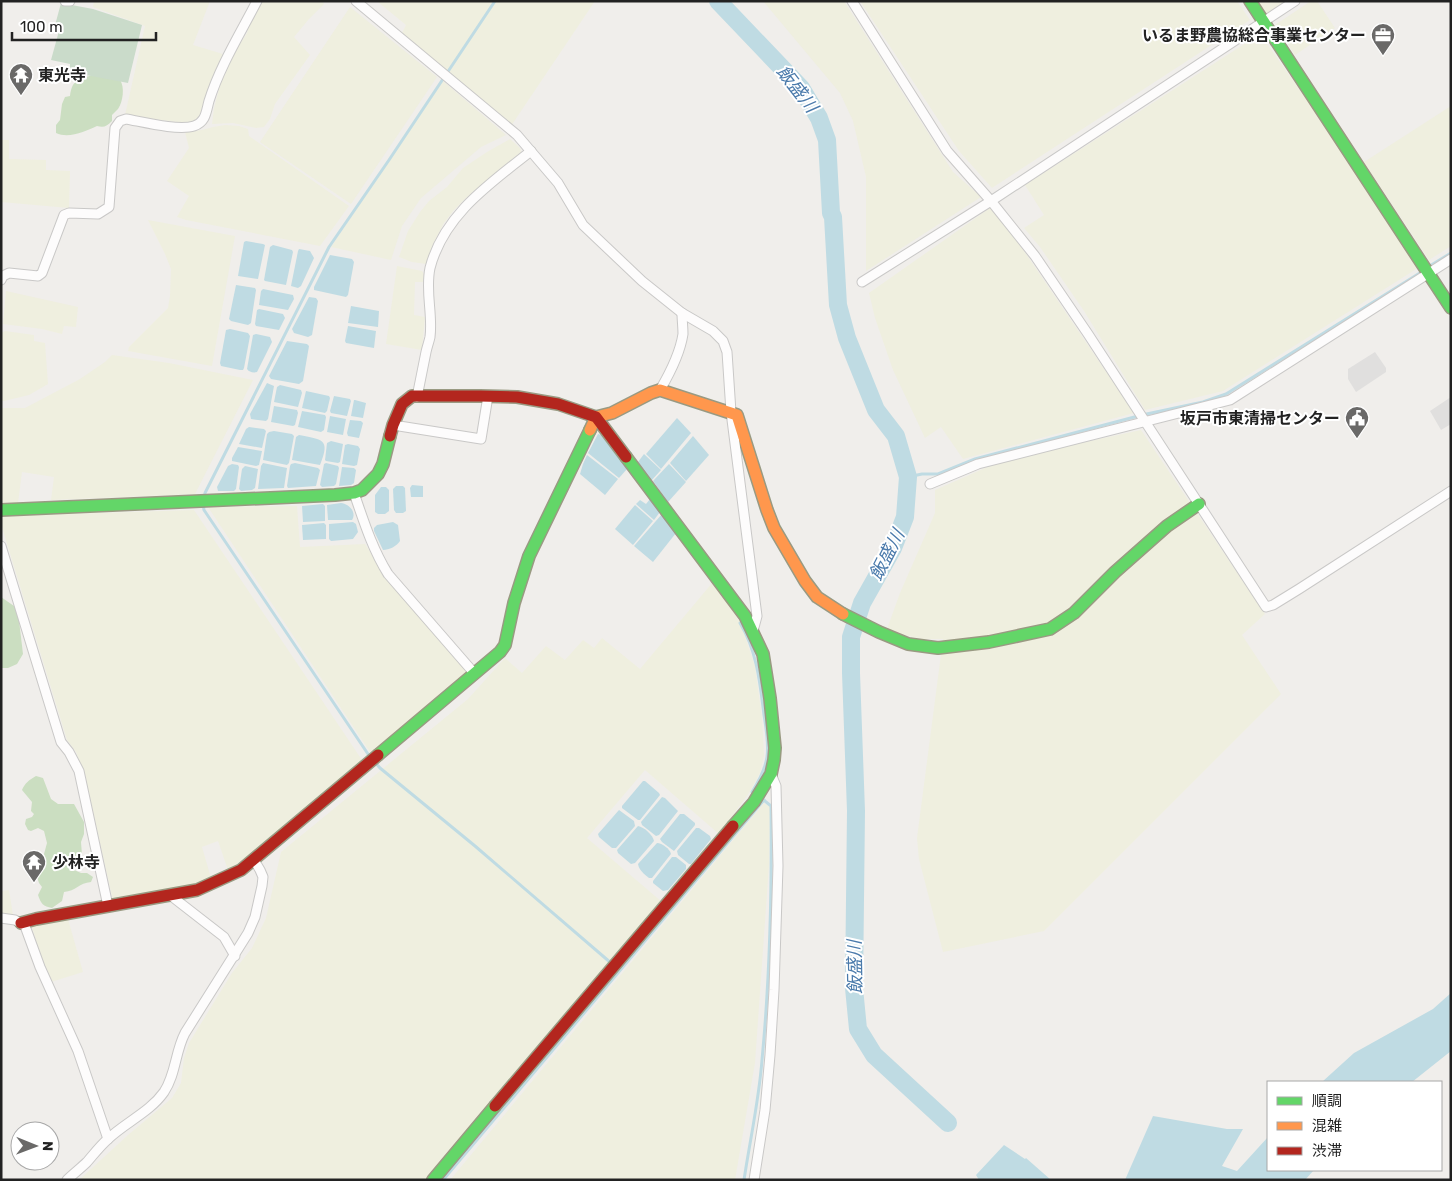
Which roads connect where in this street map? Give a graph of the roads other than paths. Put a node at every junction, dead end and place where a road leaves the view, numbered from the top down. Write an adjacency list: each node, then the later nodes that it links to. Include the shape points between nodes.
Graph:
1 (65, 1): 2 (street)
2 (70, 1)
3 (257, 1): 13 (street, via 218,76 206,116 201,122 178,127 126,119 120,121 115,128 109,207 98,214 64,215 42,273 38,276 9,273)
4 (356, 1): 9 (street, via 517,135)
5 (852, 1): 10 (street, via 947,151)
6 (1250, 1): 8 (street)
7 (1295, 1): 8 (street)
8 (1264, 22): 10 (street); 12 (street)
9 (531, 151): 16 (street, via 558,183 583,225); 19 (street, via 460,211 434,254 428,290 430,337)
10 (991, 201): 14 (street); 22 (street, via 1035,256)
11 (1451, 259): 12 (street)
12 (1429, 273): 15 (street); 22 (street, via 1230,400)
13 (1, 280)
14 (862, 282)
15 (1451, 308)
16 (682, 314): 17 (street, via 683,334 675,361); 20 (street, via 713,331 723,341 727,352)
17 (660, 390): 20 (street); 21 (street, via 612,413)
18 (488, 396): 19 (street); 21 (street, via 529,399 584,411); 23 (street, via 481,439)
19 (417, 397): 23 (street, via 412,396 402,404)
20 (731, 412): 27 (street, via 738,414 774,528 817,597 837,611 908,644 938,648 989,642 1050,629 1074,613 1167,526); 30 (street, via 757,616)
21 (596, 417): 30 (street); 31 (street, via 529,556 505,644)
22 (1145, 421): 24 (street, via 978,464); 27 (street)
23 (393, 425): 26 (street, via 378,474)
24 (930, 484)
25 (1451, 492): 27 (street, via 1299,589 1266,606)
26 (354, 493): 28 (street); 31 (street, via 372,544 388,574)
27 (1199, 504)
28 (1, 510)
29 (1, 546): 35 (street, via 61,742 79,771)
30 (753, 631): 32 (street, via 763,654 770,698 775,748)
31 (474, 673): 33 (street)
32 (771, 774): 41 (street, via 754,802); 42 (street, via 776,786 778,866 774,990 765,1110)
33 (254, 860): 34 (street, via 204,888); 38 (street, via 263,877 262,886 255,917)
34 (170, 896): 35 (street); 38 (street, via 224,937)
35 (108, 906): 37 (street)
36 (1, 918): 37 (street)
37 (21, 924): 39 (street, via 25,926 78,1051)
38 (235, 956): 39 (street, via 185,1033 164,1092 146,1111)
39 (108, 1139): 40 (street)
40 (66, 1180)
41 (433, 1180)
42 (754, 1180)

